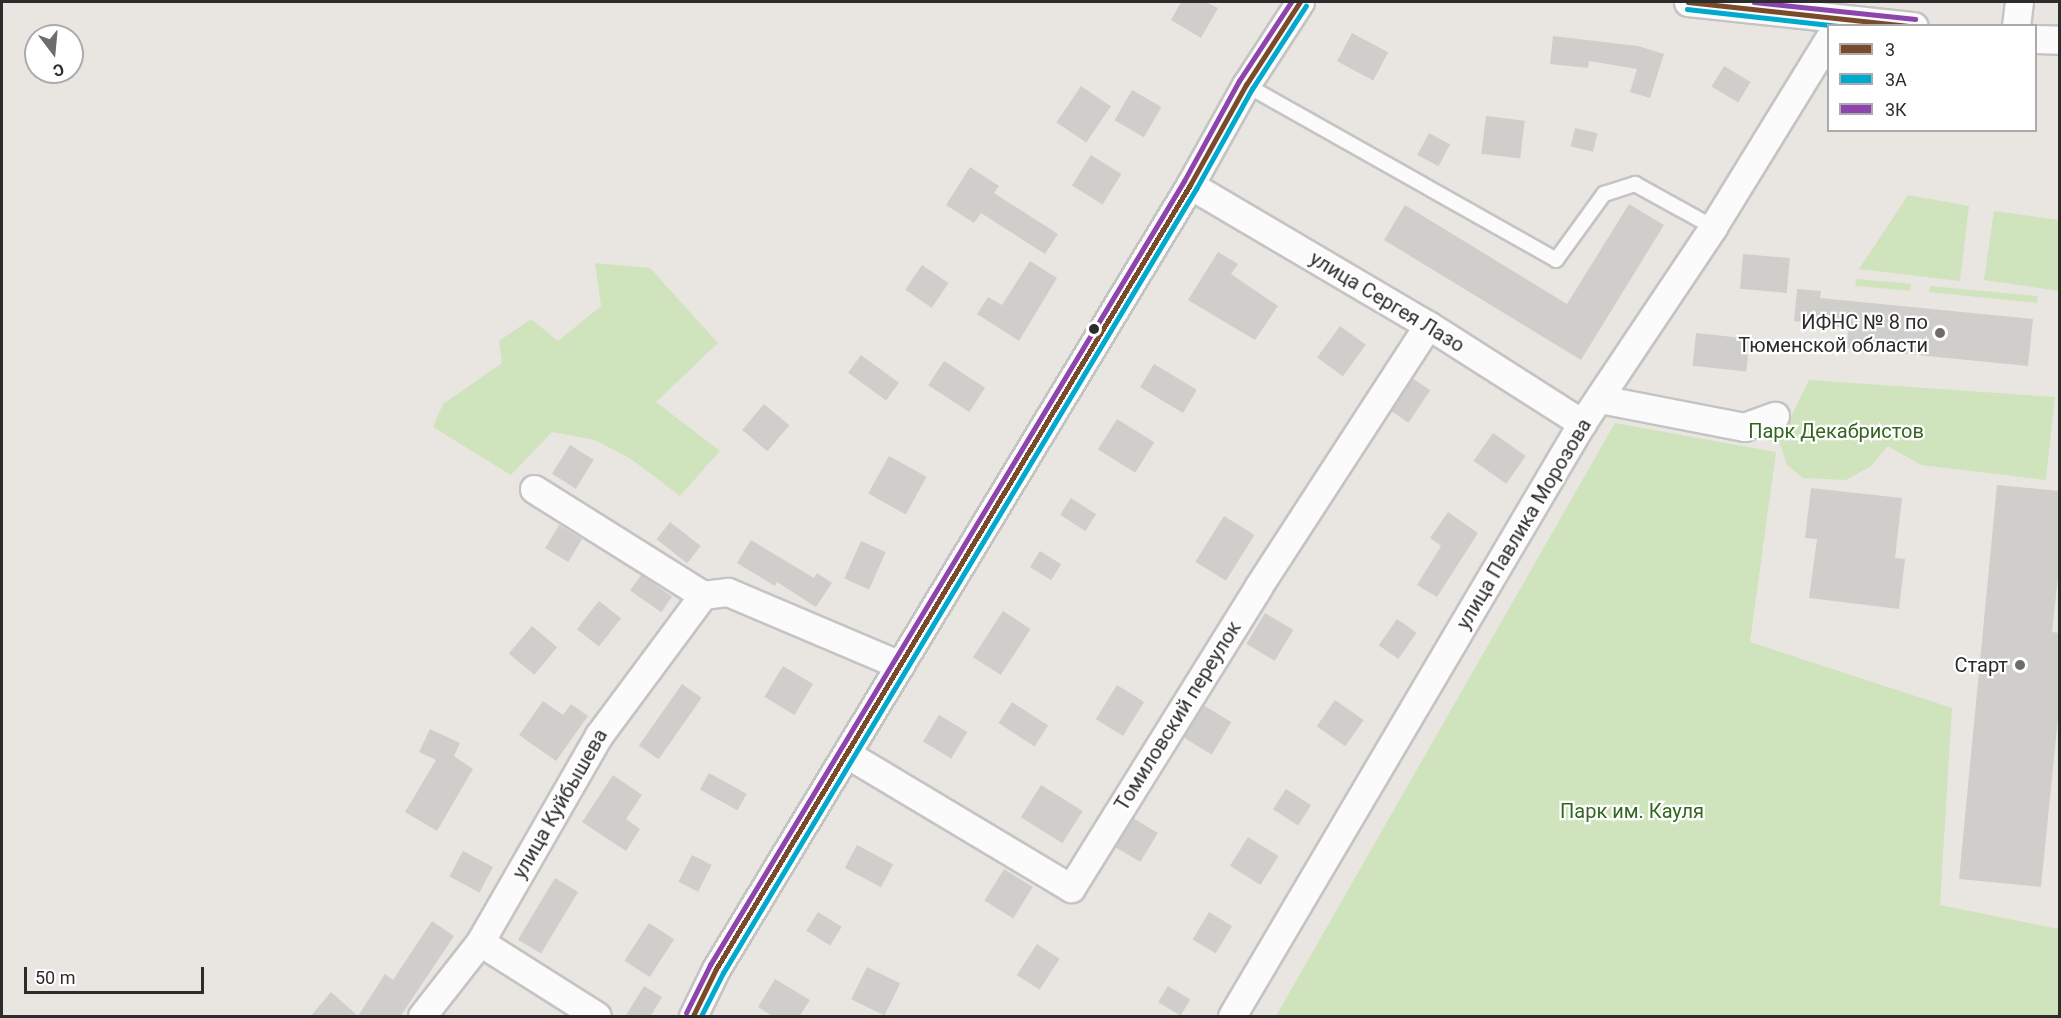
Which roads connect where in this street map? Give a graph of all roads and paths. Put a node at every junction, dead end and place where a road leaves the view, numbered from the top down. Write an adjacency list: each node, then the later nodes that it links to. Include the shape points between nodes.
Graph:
1 (1300, 2): 10 (street)
2 (1688, 2): 4 (street)
3 (2019, 2): 6 (street)
4 (1840, 21): 5 (street)
5 (1884, 24)
6 (2016, 24)
7 (2037, 39): 8 (street)
8 (2060, 40)
9 (1827, 42): 12 (street, улица Павлика Морозова)
10 (1246, 85): 11 (street); 12 (lane, via 1556,260 1604,194 1635,184)
11 (1190, 185): 13 (street, улица Сергея Лазо); 19 (street)
12 (1713, 227): 14 (street, улица Павлика Морозова)
13 (1428, 325): 16 (street, улица Сергея Лазо); 20 (street, Томиловский переулок, via 1257,587 1071,888)
14 (1600, 399): 15 (street, via 1744,427); 16 (street, улица Павлика Морозова)
15 (1775, 416)
16 (1582, 423): 25 (street, улица Павлика Морозова)
17 (534, 489): 18 (street)
18 (703, 595): 19 (street, via 728,592); 21 (street, улица Куйбышева, via 599,735)
19 (900, 665): 20 (street)
20 (847, 754): 24 (street, via 716,969)
21 (480, 942): 22 (street, улица Куйбышева); 23 (street)
22 (422, 1017)
23 (597, 1017)
24 (693, 1017)
25 (1232, 1017)

